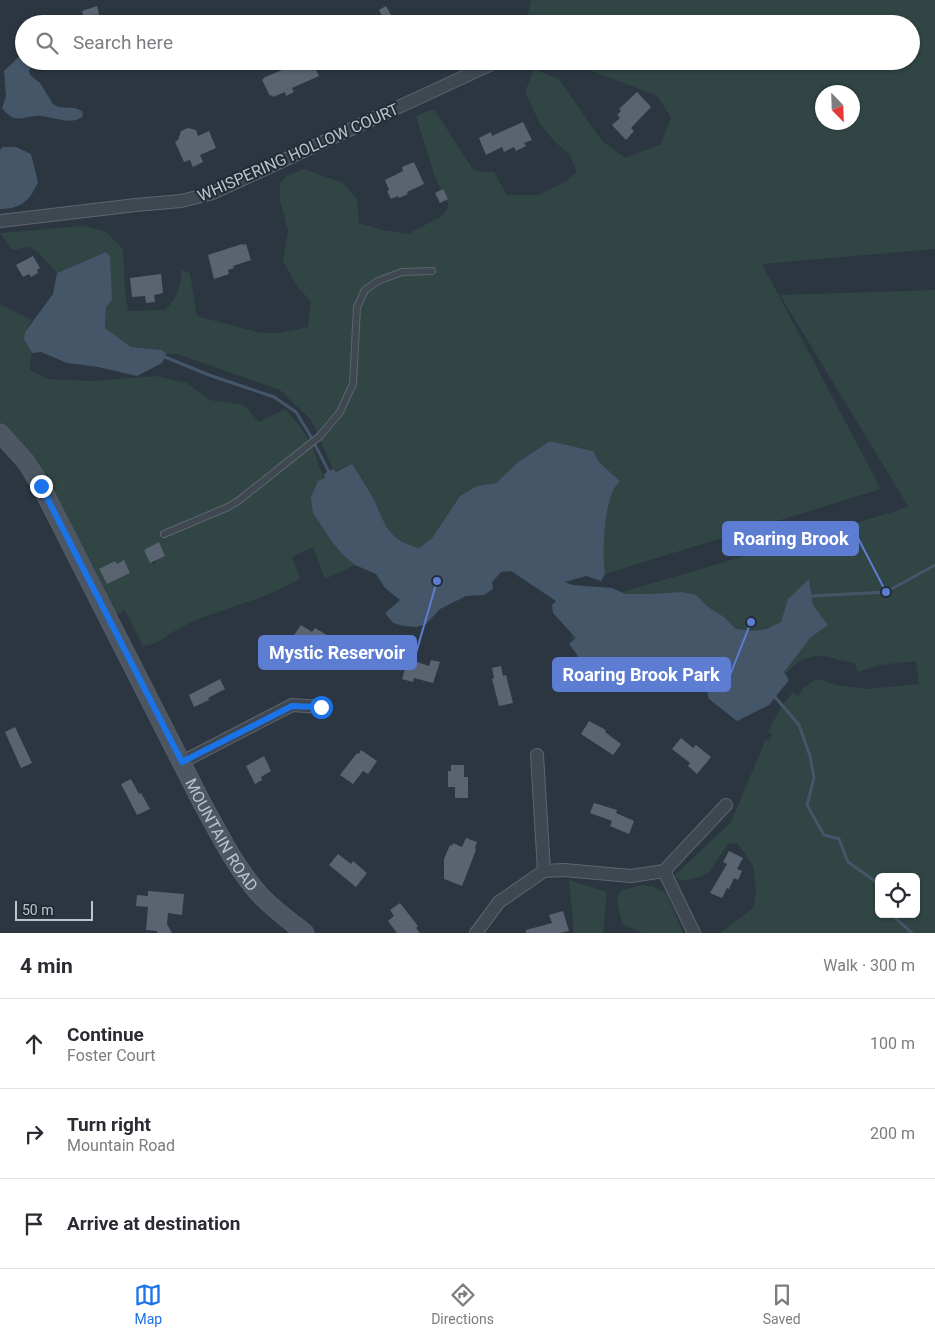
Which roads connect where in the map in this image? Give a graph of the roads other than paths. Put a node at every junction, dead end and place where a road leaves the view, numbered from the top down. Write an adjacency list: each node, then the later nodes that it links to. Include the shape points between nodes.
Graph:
1 (479, 70): 2 (street, WHISPERING HOLLOW COURT, via 213,193 181,201)
2 (0, 221)
3 (432, 271): 5 (lane, via 402,272 365,290 357,307 353,384 340,412 320,436 238,501)
4 (0, 433): 8 (main road, MOUNTAIN ROAD, via 26,462 41,486)
5 (164, 534)
6 (321, 707): 8 (street, via 292,706)
7 (537, 755): 10 (street)
8 (182, 762): 12 (main road, MOUNTAIN ROAD, via 228,851 248,879 263,897)
9 (726, 805): 11 (street)
10 (544, 870): 11 (street, via 631,876); 13 (street, via 499,902)
11 (664, 870): 14 (street)
12 (305, 933)
13 (476, 933)
14 (694, 933)

